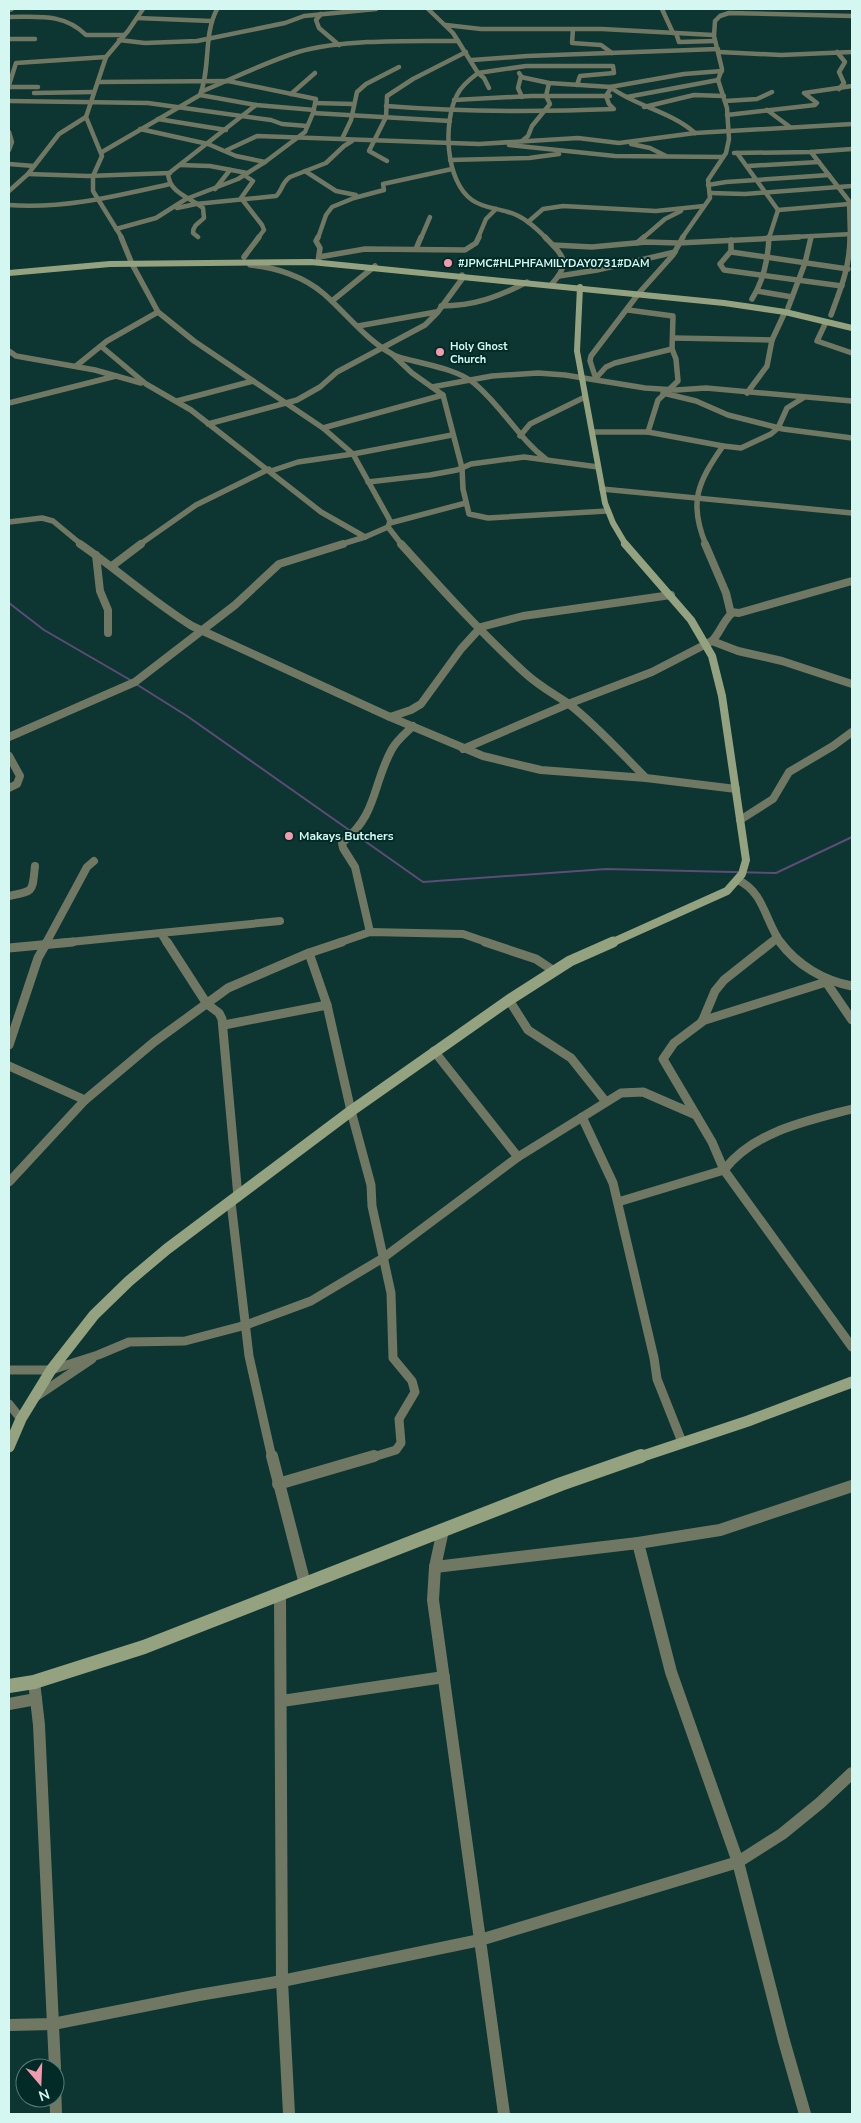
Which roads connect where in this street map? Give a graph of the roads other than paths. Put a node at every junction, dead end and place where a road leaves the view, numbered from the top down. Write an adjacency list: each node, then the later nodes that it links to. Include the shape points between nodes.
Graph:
1 (143, 9): 11 (street)
2 (217, 9): 12 (street)
3 (327, 9): 8 (street)
4 (376, 9): 8 (street)
5 (428, 9): 13 (street)
6 (662, 9): 17 (street)
7 (724, 11): 9 (street); 19 (street, via 717,19)
8 (322, 14): 20 (street); 26 (street, via 316,20 319,28)
9 (852, 16)
10 (9, 17): 18 (street, via 55,17 77,26 86,35)
11 (137, 18): 12 (street); 18 (street)
12 (212, 21): 20 (street)
13 (446, 25): 14 (street); 16 (street)
14 (481, 29): 15 (street); 16 (street)
15 (573, 29): 17 (street); 31 (street, via 572,43 601,45)
16 (453, 33): 24 (street)
17 (674, 33): 19 (street); 25 (street, via 679,42)
18 (124, 35): 23 (street)
19 (713, 35): 25 (street)
20 (208, 38): 23 (street, via 192,42 151,43); 42 (street)
21 (9, 39): 22 (street)
22 (35, 39)
23 (119, 40): 33 (street)
24 (458, 41): 26 (street); 28 (street)
25 (715, 41): 27 (street)
26 (339, 45): 44 (street, via 295,53)
27 (719, 51): 29 (street, via 780,56); 31 (street); 38 (street)
28 (466, 52): 34 (street); 73 (street, via 401,86 387,96)
29 (837, 52): 30 (street); 47 (street, via 845,62 839,72)
30 (852, 52)
31 (612, 53): 32 (street)
32 (557, 56): 34 (street); 35 (street)
33 (106, 57): 45 (street); 48 (street, via 16,63)
34 (472, 60): 40 (street)
35 (555, 66): 37 (street); 49 (street, via 613,66 615,72 612,73 580,76)
36 (399, 67): 71 (street, via 366,84 357,92)
37 (510, 68): 40 (street); 41 (street)
38 (722, 71): 43 (street); 52 (street)
39 (315, 73): 59 (street)
40 (478, 73): 53 (street); 66 (street, via 462,85)
41 (521, 77): 46 (street); 62 (street, via 518,88)
42 (204, 80): 44 (street); 45 (street); 58 (street)
43 (718, 80): 64 (street); 65 (street)
44 (228, 81): 58 (street); 59 (street)
45 (98, 82): 55 (street)
46 (549, 84): 49 (street); 63 (street)
47 (844, 84): 50 (street); 54 (street)
48 (9, 86): 51 (street)
49 (577, 86): 52 (street)
50 (851, 86): 54 (street)
51 (38, 87)
52 (611, 87): 60 (street); 61 (street)
53 (488, 88)
54 (839, 89): 78 (street, via 804,93 817,103 815,105)
55 (94, 92): 57 (street); 69 (street)
56 (772, 92): 65 (street, via 762,98)
57 (34, 93)
58 (201, 93): 72 (street); 74 (street)
59 (291, 94): 70 (street, via 315,98)
60 (620, 94): 61 (street); 64 (street)
61 (606, 96): 63 (street); 81 (street, via 614,110)
62 (522, 97): 63 (street); 66 (street)
63 (547, 97): 81 (street, via 550,104)
64 (628, 98): 68 (street); 75 (street)
65 (725, 98): 75 (street, via 713,94 692,96); 77 (street)
66 (454, 100): 80 (street)
67 (9, 101): 69 (street)
68 (620, 101)
69 (90, 102): 74 (street); 86 (street)
70 (315, 103): 71 (street); 79 (street)
71 (353, 104): 83 (street)
72 (256, 105): 79 (street); 85 (street)
73 (386, 106): 76 (street); 87 (street)
74 (179, 107): 85 (street); 88 (street)
75 (644, 107): 98 (street, via 684,122)
76 (418, 108): 80 (street); 89 (street)
77 (727, 108): 82 (street); 84 (street)
78 (767, 110): 82 (street); 93 (street)
79 (314, 111): 83 (street); 92 (street)
80 (451, 111): 81 (street); 90 (street)
81 (544, 112): 102 (street)
82 (742, 113): 84 (street)
83 (351, 115): 87 (street); 100 (street)
84 (727, 115): 96 (street)
85 (242, 116): 92 (street); 95 (street)
86 (86, 117): 114 (street); 125 (street, via 59,134)
87 (386, 117): 89 (street); 103 (street)
88 (158, 119): 94 (street); 95 (street)
89 (415, 119): 90 (street)
90 (450, 121): 104 (street)
91 (852, 124): 93 (street)
92 (307, 126): 99 (street, via 305,132)
93 (790, 127): 96 (street)
94 (140, 129): 106 (street); 114 (street)
95 (226, 130): 106 (street)
96 (728, 130): 98 (street); 117 (street)
97 (9, 132): 111 (street, via 12,142)
98 (695, 133): 105 (street)
99 (296, 138): 100 (street); 112 (street, via 257,136); 121 (street)
100 (342, 139): 101 (street)
101 (355, 140): 103 (street); 129 (street, via 344,145 322,165)
102 (522, 140): 105 (street, via 578,138); 107 (street)
103 (375, 141): 104 (street); 120 (street, via 370,152)
104 (448, 143): 107 (street); 119 (street)
105 (619, 143): 108 (street); 118 (street, via 650,148)
106 (208, 144): 112 (street); 124 (street)
107 (497, 144): 113 (street)
108 (602, 146)
109 (593, 148): 113 (street)
110 (852, 149): 115 (street)
111 (9, 150)
112 (227, 150): 121 (street, via 236,156)
113 (575, 151): 118 (street); 119 (street, via 529,158)
114 (102, 152): 134 (street)
115 (811, 152): 116 (street); 122 (street)
116 (737, 153): 117 (street); 126 (street)
117 (725, 155): 118 (street); 135 (street)
118 (668, 157)
119 (450, 160): 127 (street)
120 (387, 161)
121 (265, 162): 132 (street)
122 (819, 162): 126 (street); 133 (street)
123 (9, 164): 125 (street)
124 (180, 165): 128 (street); 130 (street)
125 (34, 166): 131 (street)
126 (748, 166): 136 (street)
127 (452, 169): 148 (street, via 385,183 382,184 384,190); 158 (street, via 462,190)
128 (230, 170): 132 (street); 142 (street)
129 (305, 171): 145 (street); 149 (street, via 288,177 276,196)
130 (170, 173): 134 (street); 138 (street)
131 (28, 174): 134 (street); 143 (street)
132 (245, 174): 142 (street); 149 (street, via 253,180)
133 (829, 175): 136 (street); 141 (street)
134 (93, 176): 152 (street, via 93,191)
135 (710, 177): 137 (street); 139 (street)
136 (758, 180): 137 (street); 147 (street)
137 (726, 182): 139 (street)
138 (170, 184): 150 (street); 152 (street)
139 (708, 185): 146 (street)
140 (852, 186): 141 (street)
141 (838, 187): 144 (street); 154 (street)
142 (215, 188): 150 (street)
143 (9, 191)
144 (802, 191): 147 (street); 153 (street)
145 (343, 193): 148 (street); 151 (street)
146 (710, 193): 147 (street); 157 (street)
147 (768, 193): 161 (street)
148 (359, 195): 151 (street)
149 (242, 198): 155 (street); 181 (street, via 261,220 264,230)
150 (186, 199): 155 (street); 162 (street)
151 (350, 199): 183 (street, via 328,212 322,234 316,242 320,248)
152 (98, 200): 156 (street, via 46,207); 166 (street)
153 (807, 202): 154 (street); 161 (street)
154 (850, 202): 167 (street)
155 (196, 204): 162 (street); 169 (street, via 203,208 204,218 192,229)
156 (9, 205)
157 (704, 206): 159 (street); 172 (street)
158 (485, 207): 160 (street); 164 (street)
159 (690, 208): 165 (street, via 656,211 563,206 543,209); 173 (street, via 665,219)
160 (496, 209): 164 (street); 165 (street, via 512,212)
161 (778, 210): 170 (street)
162 (167, 211): 166 (street, via 156,218)
163 (430, 217): 177 (street)
164 (486, 218): 177 (street, via 476,243 465,250)
165 (528, 222): 175 (street)
166 (116, 228): 186 (street)
167 (851, 234): 168 (street); 174 (street)
168 (811, 236): 170 (street); 185 (street)
169 (198, 237)
170 (769, 237): 171 (street); 182 (street)
171 (731, 240): 172 (street); 179 (street)
172 (678, 242): 173 (street); 178 (street)
173 (636, 243): 176 (street)
174 (851, 244): 188 (street)
175 (553, 245): 176 (street); 180 (street)
176 (579, 247): 180 (street)
177 (416, 250): 183 (street, via 360,250)
178 (675, 252): 191 (street); 199 (street)
179 (730, 252): 182 (street); 192 (street, via 720,264 721,268)
180 (560, 253): 191 (street, via 566,265)
181 (244, 257)
182 (768, 258): 185 (street); 192 (street)
183 (318, 260): 184 (street); 187 (street)
184 (225, 262): 186 (street); 202 (street, via 261,266 294,276)
185 (805, 263): 188 (street); 193 (street)
186 (132, 264): 189 (street); 206 (street)
187 (375, 266): 190 (street); 202 (street)
188 (848, 269): 196 (street)
189 (9, 272)
190 (462, 275): 194 (street); 203 (street)
191 (559, 276): 195 (street)
192 (763, 276): 193 (street); 198 (street)
193 (799, 281): 196 (street); 200 (street)
194 (527, 282): 195 (street); 203 (street, via 481,304)
195 (551, 284): 197 (street)
196 (842, 286): 208 (street)
197 (580, 287): 199 (street); 222 (street, via 577,351)
198 (758, 291): 200 (street); 201 (street)
199 (638, 293): 204 (street); 205 (street)
200 (792, 297): 205 (street)
201 (752, 299)
202 (332, 301): 210 (street)
203 (441, 306): 207 (street)
204 (628, 310): 212 (street, via 672,315); 224 (street, via 591,356)
205 (786, 310): 209 (street); 213 (street)
206 (158, 312): 214 (street); 225 (street)
207 (436, 312): 210 (street); 215 (street, via 426,325)
208 (831, 315)
209 (826, 322): 211 (street); 218 (street, via 816,341)
210 (358, 326): 215 (street)
211 (852, 328)
212 (673, 338): 213 (street); 216 (street)
213 (772, 340): 229 (street, via 767,366)
214 (102, 347): 220 (street); 226 (street)
215 (382, 349): 219 (street); 236 (street)
216 (672, 350): 224 (street, via 610,365); 228 (street, via 678,381)
217 (9, 351): 220 (street, via 16,356)
218 (852, 352)
219 (393, 355): 223 (street, via 446,369); 227 (street)
220 (76, 366): 221 (street)
221 (118, 375): 226 (street); 235 (street)
222 (582, 378): 223 (street, via 531,374); 224 (street); 231 (street)
223 (469, 379): 227 (street); 243 (street, via 491,399)
224 (596, 379): 228 (street)
225 (253, 381): 233 (street); 236 (street)
226 (146, 384): 233 (street)
227 (432, 387): 230 (street)
228 (667, 391): 229 (street, via 706,388); 239 (street, via 728,415); 241 (street, via 658,400)
229 (747, 392): 232 (street)
230 (443, 395): 238 (street); 242 (street)
231 (585, 397): 240 (street); 243 (street, via 530,424)
232 (806, 397): 234 (street); 239 (street, via 786,408)
233 (177, 401): 237 (street)
234 (852, 401)
235 (9, 403)
236 (285, 404): 237 (street); 238 (street)
237 (208, 424): 252 (street)
238 (323, 428): 247 (street)
239 (778, 428): 244 (street); 245 (street, via 744,447)
240 (592, 432): 241 (street); 250 (street)
241 (648, 432): 245 (street)
242 (452, 435): 247 (street); 251 (street)
243 (520, 436): 246 (street)
244 (852, 438)
245 (723, 446): 255 (street, via 708,466)
246 (533, 450): 248 (street); 249 (street)
247 (353, 454): 252 (street, via 298,462); 253 (street)
248 (527, 457): 249 (street); 251 (street)
249 (547, 460): 250 (street)
250 (598, 467): 254 (street)
251 (462, 468): 253 (street); 256 (street)
252 (270, 470): 261 (street, via 327,516); 263 (street, via 196,505)
253 (368, 482): 260 (street, via 388,516)
254 (602, 489): 255 (street); 257 (street)
255 (696, 497): 258 (street); 266 (street, via 696,522)
256 (466, 504): 257 (street, via 469,514 480,518); 260 (street)
257 (608, 511): 265 (street, via 622,541)
258 (852, 513)
259 (9, 522): 262 (street, via 50,520)
260 (389, 525): 261 (street); 267 (street, via 400,543)
261 (366, 537): 268 (street, via 279,564)
262 (96, 555): 263 (street); 269 (street, via 100,592 108,610)
263 (112, 566): 268 (street, via 177,617)
264 (852, 581): 266 (street, via 753,609)
265 (671, 595): 267 (street, via 524,616); 270 (street)
266 (731, 612): 270 (street)
267 (481, 627): 272 (street, via 534,681); 273 (street, via 421,704)
268 (202, 631): 273 (street); 276 (street, via 135,682)
269 (108, 633)
270 (710, 643): 271 (street, via 782,661); 272 (street, via 652,672); 281 (street, via 718,672)
271 (852, 684)
272 (568, 704): 277 (street); 279 (street)
273 (390, 716): 274 (street)
274 (413, 726): 277 (street); 288 (street, via 391,751 366,818 356,834 342,844 354,863)
275 (852, 732): 282 (street, via 789,772 773,799)
276 (9, 737)
277 (463, 749): 279 (street, via 536,770)
278 (9, 756): 280 (street, via 20,776 17,784)
279 (646, 778): 281 (street)
280 (9, 788)
281 (736, 789): 282 (street)
282 (740, 820): 285 (street, via 745,867)
283 (94, 861): 291 (street, via 87,867)
284 (35, 866): 286 (street, via 29,892)
285 (738, 880): 290 (street, via 757,894); 294 (street, via 727,891 710,900 611,942)
286 (9, 896)
287 (280, 921): 289 (street)
288 (370, 932): 293 (street); 294 (street, via 463,934 536,959)
289 (161, 933): 291 (street); 298 (street)
290 (777, 937): 295 (street, via 804,965); 301 (street, via 719,985)
291 (45, 946): 292 (street); 303 (street)
292 (9, 948)
293 (309, 953): 298 (street, via 239,981); 299 (street)
294 (554, 971): 297 (street)
295 (825, 980): 296 (street); 300 (street); 301 (street)
296 (852, 986)
297 (510, 1000): 304 (street); 307 (street, via 528,1030 571,1058)
298 (207, 1004): 302 (street, via 219,1013); 306 (street, via 154,1042)
299 (327, 1005): 302 (street); 309 (street)
300 (852, 1020)
301 (702, 1022): 310 (street, via 663,1059)
302 (224, 1025): 315 (street)
303 (9, 1045)
304 (434, 1051): 309 (street); 312 (street)
305 (9, 1066): 306 (street)
306 (85, 1100): 314 (street)
307 (606, 1102): 310 (street, via 621,1093 643,1092); 311 (street)
308 (852, 1109): 313 (street, via 790,1126 743,1150)
309 (351, 1111): 315 (street); 317 (street, via 371,1185)
310 (696, 1115): 313 (street)
311 (582, 1117): 312 (street); 316 (street, via 605,1162)
312 (518, 1157): 317 (street)
313 (724, 1170): 316 (street, via 687,1184); 319 (street)
314 (9, 1182)
315 (234, 1200): 318 (street); 322 (street, via 129,1281 94,1315)
316 (618, 1202): 327 (street, via 657,1379)
317 (383, 1258): 318 (street, via 311,1301); 329 (street, via 392,1293 393,1358 412,1381 415,1392 399,1419 400,1447)
318 (246, 1325): 320 (street, via 185,1342 129,1342); 329 (street, via 249,1356)
319 (852, 1347)
320 (98, 1355): 322 (street); 324 (street)
321 (9, 1370): 322 (street)
322 (51, 1370): 324 (street)
323 (852, 1382): 327 (street)
324 (32, 1400): 326 (street)
325 (9, 1404): 326 (street)
326 (21, 1419): 328 (street)
327 (682, 1442): 331 (street, via 561,1484)
328 (9, 1447)
329 (278, 1484): 334 (street)
330 (852, 1486): 332 (street, via 720,1530)
331 (444, 1530): 333 (street); 334 (street)
332 (638, 1543): 333 (street); 343 (street, via 671,1672)
333 (435, 1567): 336 (street, via 433,1600)
334 (305, 1584): 335 (street)
335 (280, 1595): 337 (street, via 144,1647); 340 (street)
336 (444, 1677): 340 (street); 344 (street)
337 (34, 1682): 338 (street); 339 (street)
338 (9, 1686)
339 (36, 1699): 341 (street); 346 (street)
340 (282, 1701): 345 (street)
341 (9, 1704)
342 (852, 1773): 343 (street, via 782,1834)
343 (738, 1862): 344 (street); 351 (street)
344 (480, 1940): 345 (street); 350 (street)
345 (282, 1981): 346 (street); 349 (street)
346 (53, 2024): 347 (street); 348 (street)
347 (9, 2025)
348 (54, 2058)
349 (289, 2114)
350 (504, 2114)
351 (805, 2114)

